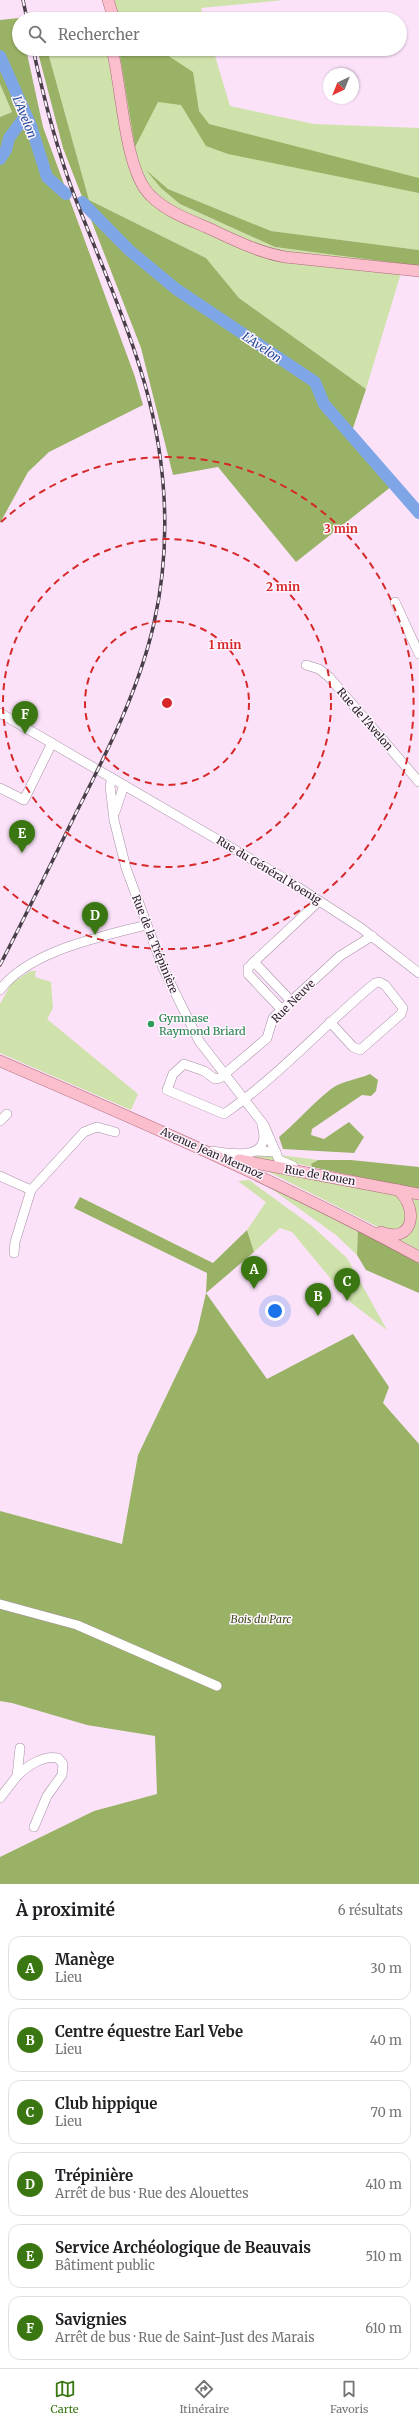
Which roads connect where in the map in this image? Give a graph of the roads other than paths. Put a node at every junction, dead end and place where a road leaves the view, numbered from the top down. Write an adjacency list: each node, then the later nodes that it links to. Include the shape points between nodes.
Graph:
1 (103, 0): 3 (main road)
2 (108, 0): 4 (main road)
3 (106, 12)
4 (112, 12)
5 (114, 56): 6 (main road, via 130,142 141,174 150,188 167,202 215,231 252,249 279,256)
6 (419, 271)
7 (395, 602): 8 (street)
8 (419, 654)
9 (306, 665): 13 (street, Rue de l'Avelon, via 319,669 329,676)
10 (0, 713): 11 (street, Rue du Général Koenig)
11 (52, 743): 12 (street, Rue du Général Koenig); 15 (street, via 24,800)
12 (112, 778): 14 (street, Rue du Général Koenig); 16 (street, Rue de la Trépinière, via 110,786)
13 (419, 782)
14 (124, 785): 16 (street); 17 (street, Rue du Général Koenig)
15 (0, 788)
16 (114, 816): 18 (street, Rue de la Trépinière, via 126,868)
17 (319, 901): 19 (street, Rue du Général Koenig); 20 (street)
18 (146, 925): 22 (street, via 41,957 22,967); 27 (street, Rue de la Trépinière, via 195,1035)
19 (372, 936): 21 (street, Rue du Général Koenig); 23 (street, Rue Neuve, via 340,956)
20 (254, 962): 23 (street); 24 (street, via 248,968 248,974)
21 (419, 973)
22 (0, 990)
23 (291, 1001): 24 (street, Rue Neuve)
24 (282, 1010): 27 (street, Rue Neuve, via 271,1020 267,1038)
25 (330, 1022): 25 (street, via 353,1047 360,1050 401,1014 403,1008 385,985 377,982); 28 (street)
26 (0, 1061): 33 (main road, Avenue Jean Mermoz)
27 (224, 1075): 28 (street, Rue de la Trépinière); 28 (street, via 216,1080 204,1071 184,1064 174,1073 167,1090 223,1114)
28 (244, 1099): 30 (street, Rue de la Trépinière)
29 (7, 1114): 31 (street)
30 (260, 1120): 35 (street, Rue de la Trépinière, via 264,1131 263,1139); 36 (street, Rue de la Trépinière)
31 (0, 1121)
32 (115, 1132): 39 (street, via 97,1128 84,1132)
33 (198, 1146): 34 (main road, Rue de Rouen); 42 (main road, Avenue Jean Mermoz)
34 (212, 1151): 35 (street, via 242,1155); 37 (main road, Rue de Rouen, via 253,1163)
35 (255, 1151): 36 (street)
36 (276, 1152): 37 (street, Rue de la Trépinière, via 283,1163)
37 (319, 1175): 40 (main road, Rue de Rouen)
38 (0, 1176): 39 (street)
39 (31, 1190): 43 (street, via 14,1242)
40 (398, 1190): 41 (main road, Rue de Rouen); 42 (main road, via 409,1198 415,1208 414,1220 407,1230 398,1235 390,1235)
41 (419, 1194)
42 (355, 1222): 44 (main road, Avenue Jean Mermoz)
43 (14, 1253)
44 (419, 1257)
45 (0, 1604): 46 (street, via 70,1622)
46 (217, 1686)
47 (20, 1748): 48 (street)
48 (17, 1776): 49 (street); 50 (street, via 32,1764 46,1758 58,1758 63,1764 62,1775 47,1796)
49 (0, 1798)
50 (34, 1827)

